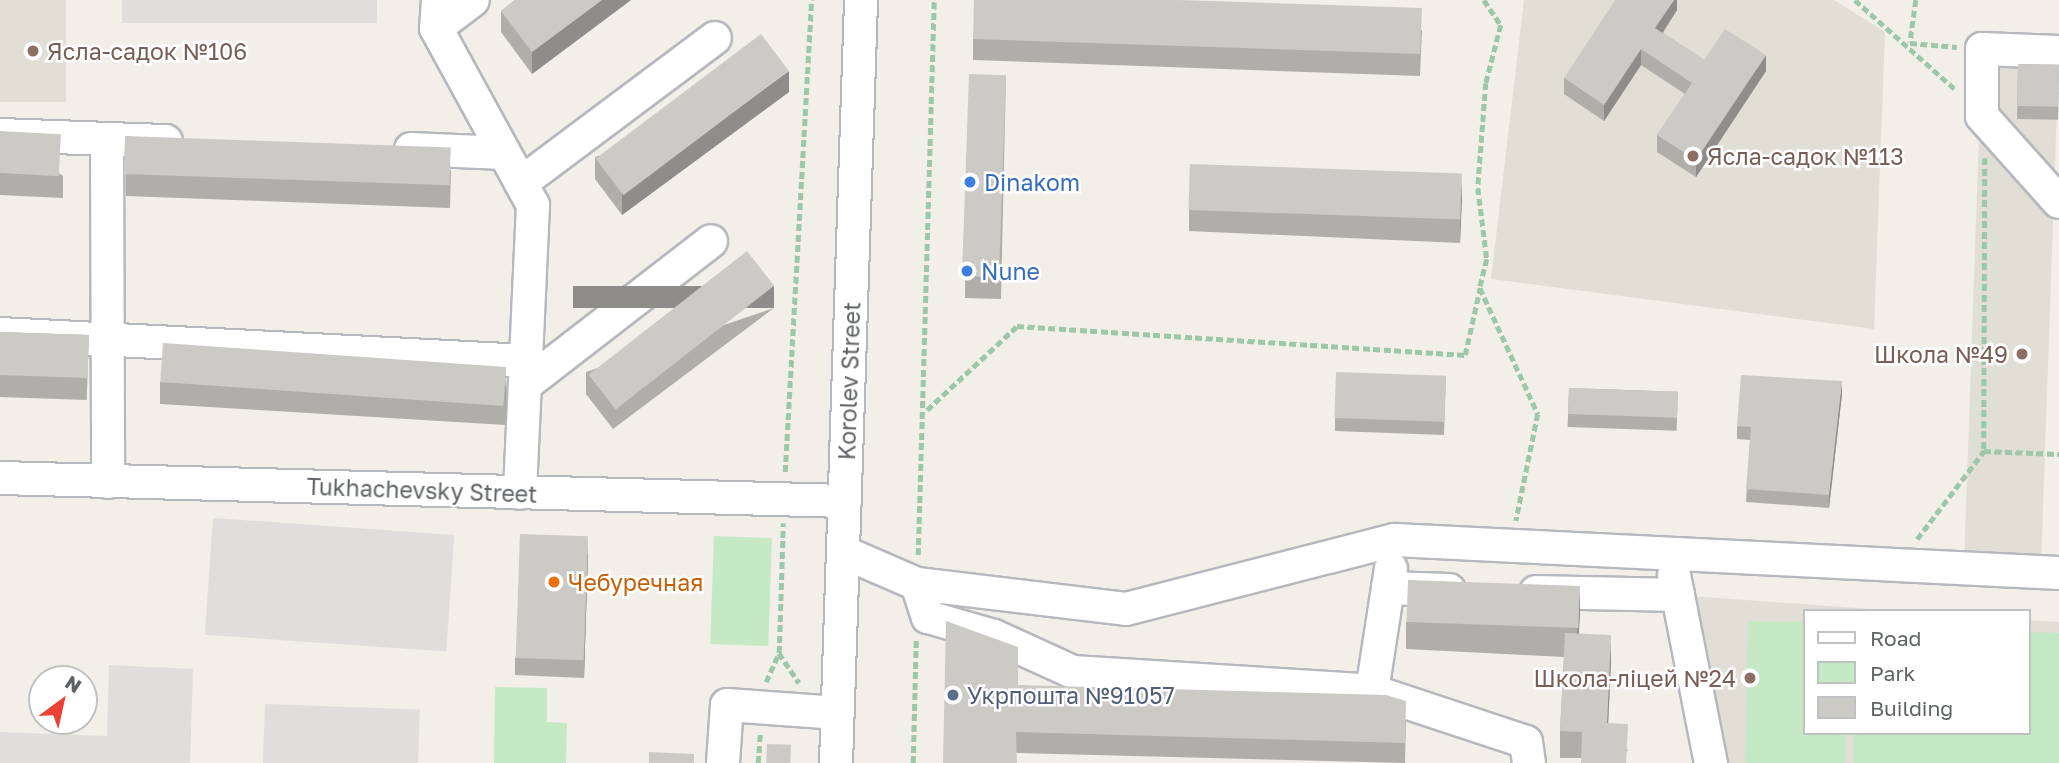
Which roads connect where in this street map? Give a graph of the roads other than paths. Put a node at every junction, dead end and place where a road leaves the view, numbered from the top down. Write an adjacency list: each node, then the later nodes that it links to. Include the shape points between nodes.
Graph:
1 (473, 0): 3 (street)
2 (861, 0): 20 (street, Korolev Street)
3 (437, 14): 10 (street)
4 (715, 37): 11 (street)
5 (2059, 52): 12 (street, via 1982,49 1982,116)
6 (0, 135): 7 (street)
7 (107, 139): 8 (street); 15 (street)
8 (203, 142)
9 (381, 148): 10 (street)
10 (504, 153): 11 (street)
11 (520, 183): 16 (street, via 533,205)
12 (2059, 202)
13 (711, 241): 16 (street)
14 (0, 334): 15 (street)
15 (107, 339): 16 (street); 18 (street)
16 (525, 373): 19 (street)
17 (0, 478): 18 (street, Tukhachevsky Street)
18 (108, 482): 19 (street, Tukhachevsky Street)
19 (520, 493): 20 (street, Tukhachevsky Street)
20 (845, 501): 22 (street, Korolev Street)
21 (1395, 540): 23 (street); 25 (street, via 1126,609); 26 (street)
22 (843, 552): 25 (street); 29 (street, Korolev Street)
23 (1670, 553): 24 (street); 27 (street)
24 (2059, 573)
25 (917, 584): 28 (street, via 928,617 994,636 1073,672)
26 (1388, 588): 27 (street); 28 (street)
27 (1678, 595): 33 (street)
28 (1372, 691): 32 (street, via 1526,742)
29 (838, 713): 30 (street, via 727,705); 31 (street, Korolev Street)
30 (723, 763)
31 (836, 763)
32 (1530, 763)
33 (1711, 763)

